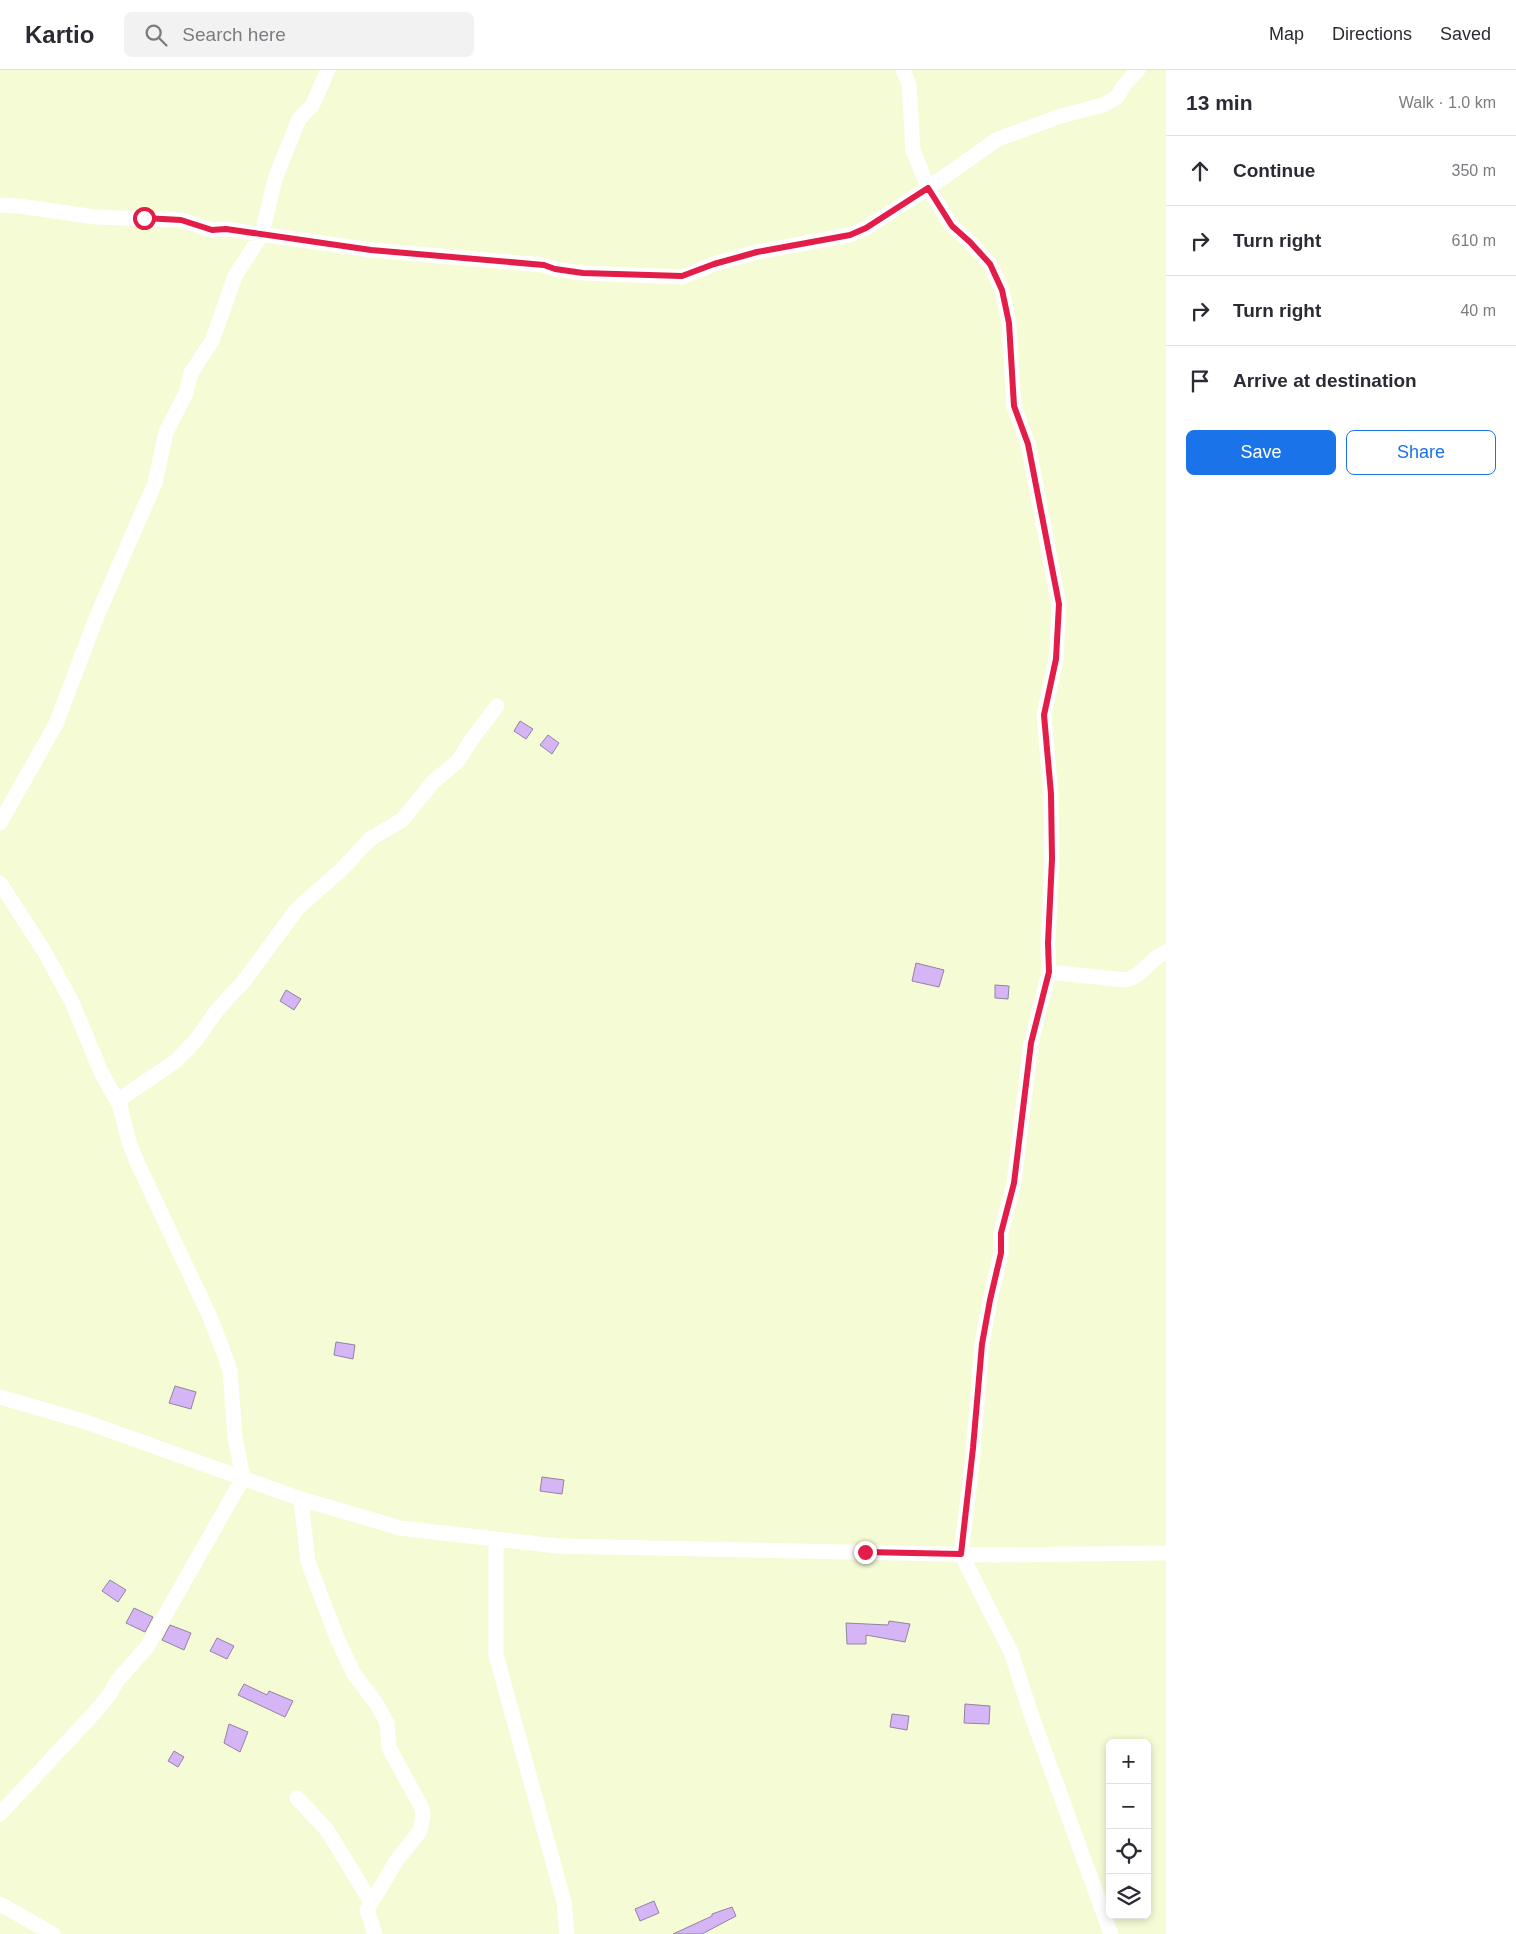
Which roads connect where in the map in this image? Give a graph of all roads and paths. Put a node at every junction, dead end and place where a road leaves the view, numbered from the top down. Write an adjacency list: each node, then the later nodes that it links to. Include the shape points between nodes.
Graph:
1 (328, 70): 6 (street, via 312,106 299,119 275,179)
2 (903, 70): 4 (street, via 909,84 913,150)
3 (1138, 70): 4 (street, via 1117,97 1103,105 1061,116 998,140)
4 (928, 188): 6 (street, via 850,235 757,252 682,276 583,273 544,265 371,250); 11 (street, via 952,226 990,264 1002,290 1009,323 1014,406 1028,444 1059,604 1056,659 1044,715 1051,794)
5 (0, 205): 6 (street, via 95,217 181,220 212,230)
6 (262, 234): 8 (street, via 235,276 212,342 191,372 186,393 166,432 155,483 97,616 56,724)
7 (497, 706): 12 (street, via 458,761 433,782 402,820 370,839 297,908 244,981 176,1061)
8 (0, 823)
9 (0, 883): 12 (street, via 72,1002 101,1072)
10 (1166, 952): 11 (street, via 1151,961 1135,979)
11 (1049, 972): 18 (street, via 1031,1043 1014,1183 1001,1233 1001,1253 982,1344)
12 (117, 1101): 14 (street, via 129,1142 210,1317 230,1371 235,1436)
13 (0, 1397): 14 (street, via 86,1422)
14 (243, 1478): 15 (street); 20 (street, via 147,1647 97,1710)
15 (301, 1499): 16 (street, via 400,1528); 21 (street, via 308,1562 337,1638 354,1674 387,1723 389,1748 424,1815 420,1831 396,1860)
16 (496, 1539): 18 (street, via 556,1546); 25 (street, via 496,1655 564,1902)
17 (1166, 1553): 18 (street)
18 (961, 1554): 26 (street, via 1012,1652 1031,1714)
19 (297, 1798): 21 (street, via 327,1830)
20 (0, 1814)
21 (371, 1902): 24 (street, via 367,1910)
22 (0, 1904): 23 (street)
23 (53, 1934)
24 (376, 1934)
25 (567, 1934)
26 (1111, 1934)

